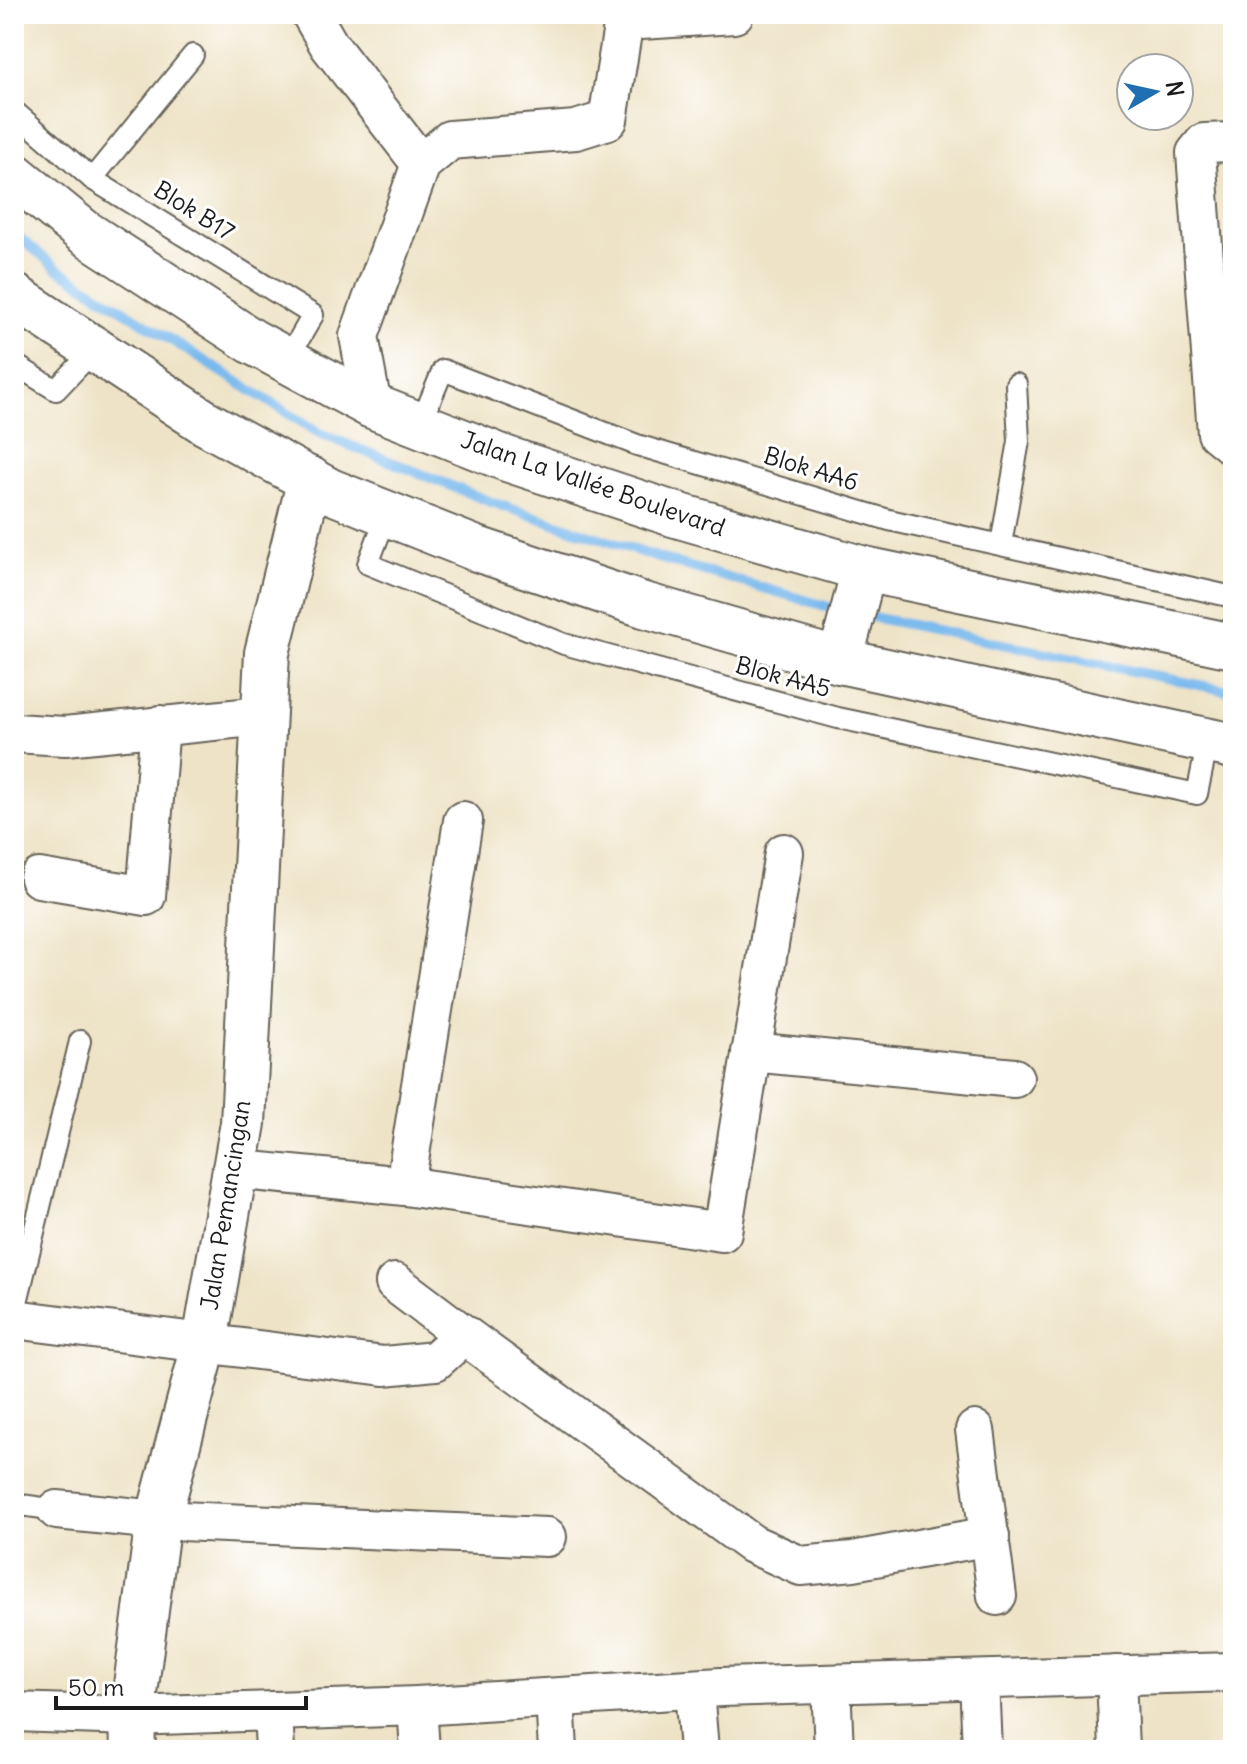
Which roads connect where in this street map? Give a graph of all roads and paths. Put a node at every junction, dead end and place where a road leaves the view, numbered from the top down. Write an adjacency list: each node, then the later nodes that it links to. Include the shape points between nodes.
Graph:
1 (311, 14): 7 (street)
2 (734, 14): 3 (street)
3 (625, 17): 7 (street, via 608,120 576,130 450,140)
4 (193, 55): 9 (lane)
5 (14, 111): 9 (lane, Blok B17)
6 (1233, 142): 17 (street, via 1204,143 1196,153 1217,433)
7 (421, 164): 15 (street, via 359,336)
8 (14, 175): 12 (street, Jalan La Vallée Boulevard, via 84,232)
9 (92, 179): 12 (lane, Blok B17, via 313,315)
10 (14, 296): 11 (street)
11 (94, 350): 13 (lane, via 56,390); 18 (street, via 206,423)
12 (287, 360): 15 (street, Jalan La Vallée Boulevard)
13 (14, 364)
14 (1016, 384): 20 (lane, via 1019,441)
15 (372, 406): 16 (street, Jalan La Vallée Boulevard)
16 (420, 425): 20 (lane, Blok AA6, via 443,370 637,445 889,520); 21 (street, Jalan La Vallée Boulevard, via 673,514)
17 (1233, 446)
18 (320, 485): 19 (street); 25 (street, Jalan Pemancingan, via 267,653)
19 (387, 514): 24 (street, via 630,600); 28 (lane, Blok AA5, via 368,564 564,644 838,718 1197,794)
20 (1001, 544): 22 (lane, Blok AA6)
21 (864, 569): 23 (street, Jalan La Vallée Boulevard); 24 (street)
22 (1233, 597)
23 (1233, 646)
24 (840, 661): 28 (street)
25 (262, 716): 26 (street); 35 (street, Jalan Pemancingan, via 243,1123)
26 (160, 725): 27 (street, via 65,736); 31 (street, via 146,896)
27 (14, 733)
28 (1220, 744)
29 (463, 821): 36 (street)
30 (784, 853): 33 (street)
31 (39, 878)
32 (80, 1041): 38 (lane)
33 (751, 1052): 34 (street); 36 (street, via 722,1232)
34 (1014, 1078)
35 (232, 1169): 36 (street); 40 (street, Jalan Pemancingan)
36 (405, 1186)
37 (395, 1283): 39 (street)
38 (14, 1317): 40 (street)
39 (464, 1335): 40 (street, via 435,1361 384,1366); 45 (street, via 752,1544 801,1566)
40 (205, 1342): 44 (street, Jalan Pemancingan)
41 (975, 1430): 45 (street)
42 (14, 1504): 43 (lane)
43 (57, 1510): 44 (street)
44 (158, 1520): 46 (street); 57 (street, Jalan Pemancingan)
45 (990, 1536): 47 (street)
46 (547, 1537)
47 (997, 1596)
48 (1233, 1672): 49 (street)
49 (1116, 1675): 50 (street); 64 (street)
50 (979, 1680): 51 (street); 63 (street)
51 (831, 1684): 52 (street); 62 (street)
52 (694, 1690): 53 (street); 61 (street)
53 (555, 1698): 54 (street); 60 (street)
54 (417, 1706): 55 (street); 59 (street)
55 (273, 1711): 57 (street); 58 (street)
56 (14, 1712): 57 (street)
57 (132, 1733)
58 (275, 1750)
59 (420, 1750)
60 (558, 1750)
61 (699, 1750)
62 (834, 1750)
63 (982, 1750)
64 (1119, 1750)

